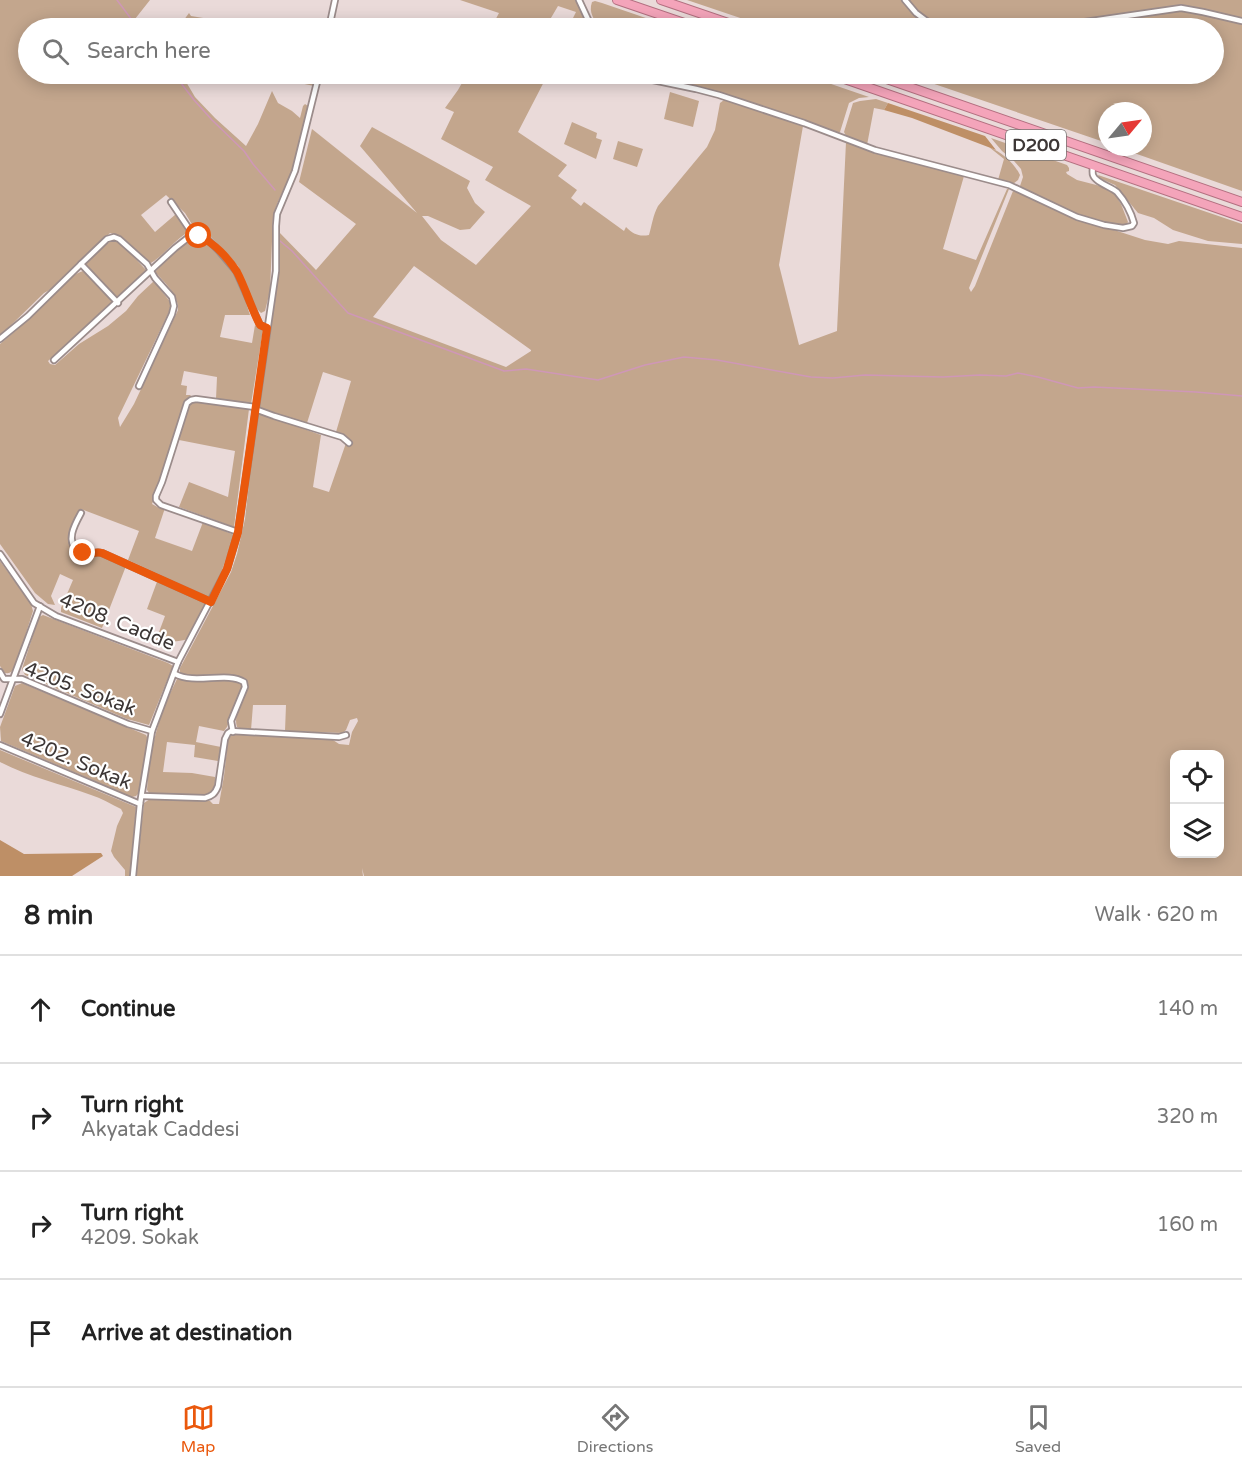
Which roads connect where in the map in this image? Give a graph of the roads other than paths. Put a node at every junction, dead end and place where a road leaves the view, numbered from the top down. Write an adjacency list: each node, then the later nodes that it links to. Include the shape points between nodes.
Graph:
1 (335, 0): 6 (street)
2 (579, 0): 7 (street)
3 (616, 0): 8 (highway)
4 (661, 0): 9 (highway)
5 (906, 0): 10 (street)
6 (331, 18)
7 (587, 18)
8 (669, 18)
9 (713, 18)
10 (923, 18)
11 (1112, 18): 12 (street, via 1181,8)
12 (1242, 21)
13 (317, 84): 25 (street, via 295,171 277,214 276,271)
14 (671, 84): 17 (street, via 708,92 875,150 1009,185 1077,217 1104,225 1132,226 1133,218 1126,205 1116,192 1095,179)
15 (859, 84): 17 (highway, D200)
16 (901, 84): 19 (highway, D200)
17 (1093, 165): 20 (highway, D200)
18 (171, 202): 21 (street)
19 (1242, 202)
20 (1242, 217)
21 (194, 236): 23 (street); 25 (street, via 207,239 236,272 260,325)
22 (81, 264): 23 (street, via 114,237); 24 (street); 26 (street)
23 (151, 271): 24 (street); 28 (street, via 172,297 174,306)
24 (118, 303): 27 (street)
25 (267, 328): 29 (street)
26 (0, 339)
27 (54, 360)
28 (138, 386)
29 (255, 408): 30 (street, via 342,437); 32 (street); 32 (street, via 196,399 187,403 156,496 161,505)
30 (349, 443)
31 (81, 513): 34 (street, via 72,534 78,551 98,551)
32 (238, 532): 34 (street, via 227,569)
33 (0, 554): 35 (street, 4208. Cadde)
34 (211, 602): 36 (street)
35 (40, 606): 36 (street, 4208. Cadde, via 56,616); 39 (street)
36 (178, 662): 38 (street)
37 (0, 672): 39 (street, 4205. Sokak, via 4,679)
38 (175, 674): 41 (street); 42 (street, via 188,679 236,678 244,682 231,722)
39 (14, 679): 40 (street); 41 (street, 4205. Sokak)
40 (0, 714)
41 (152, 731): 45 (street)
42 (233, 732): 43 (street); 45 (street, via 226,735 218,786 212,796)
43 (346, 735)
44 (0, 745): 46 (street, 4202. Sokak)
45 (142, 796): 46 (street)
46 (140, 804): 47 (street)
47 (133, 876)

